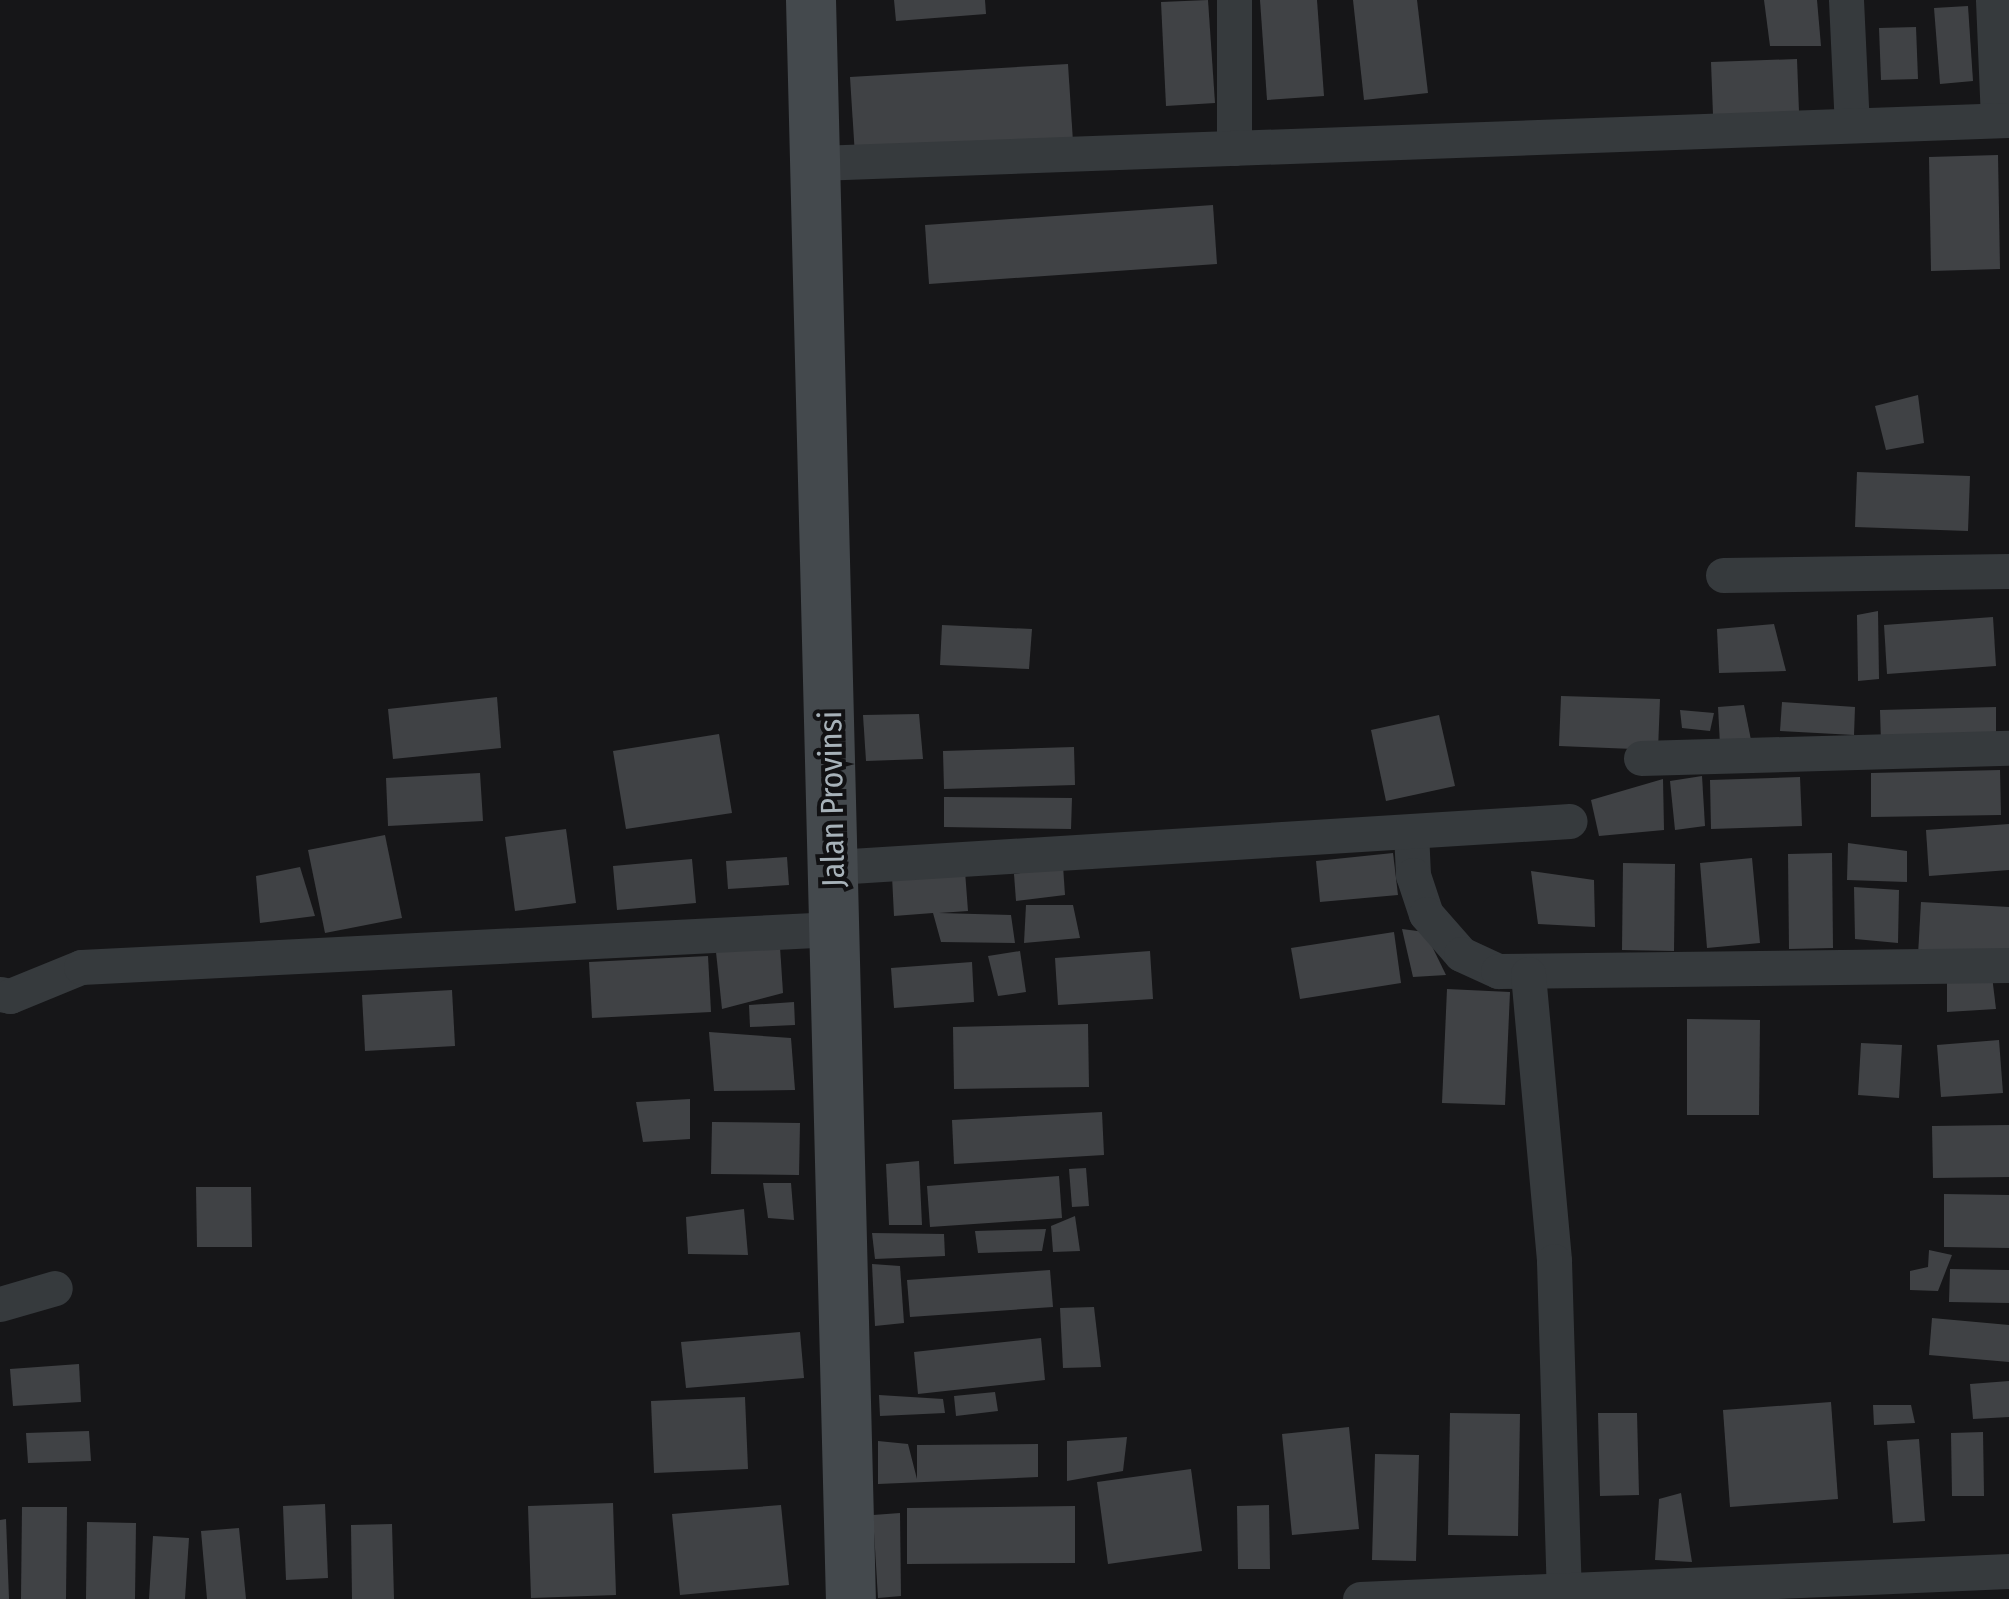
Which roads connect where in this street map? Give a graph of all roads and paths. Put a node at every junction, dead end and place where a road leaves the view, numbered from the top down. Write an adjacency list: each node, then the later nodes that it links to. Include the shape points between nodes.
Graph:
1 (810, 0): 8 (main road, Jalan Provinsi)
2 (1234, 0): 7 (street)
3 (1846, 0): 6 (street)
4 (1993, 0): 5 (street)
5 (2004, 120): 6 (street)
6 (1852, 124): 7 (street)
7 (1234, 148): 8 (street)
8 (816, 164): 15 (main road, Jalan Provinsi)
9 (2009, 571): 10 (street)
10 (1722, 575)
11 (2009, 748): 12 (street)
12 (1642, 758)
13 (1570, 821): 14 (street)
14 (1411, 832): 15 (street); 18 (street, via 1418,894 1436,929 1478,964)
15 (835, 867): 16 (main road, Jalan Provinsi)
16 (834, 929): 19 (street, via 82,967 10,996); 24 (main road, Jalan Provinsi)
17 (2009, 965): 18 (street)
18 (1528, 974): 23 (street, via 1554,1261)
19 (0, 994)
20 (55, 1288): 21 (street)
21 (0, 1304)
22 (2009, 1571): 23 (street)
23 (1564, 1590): 25 (street)
24 (851, 1599)
25 (1360, 1599)

